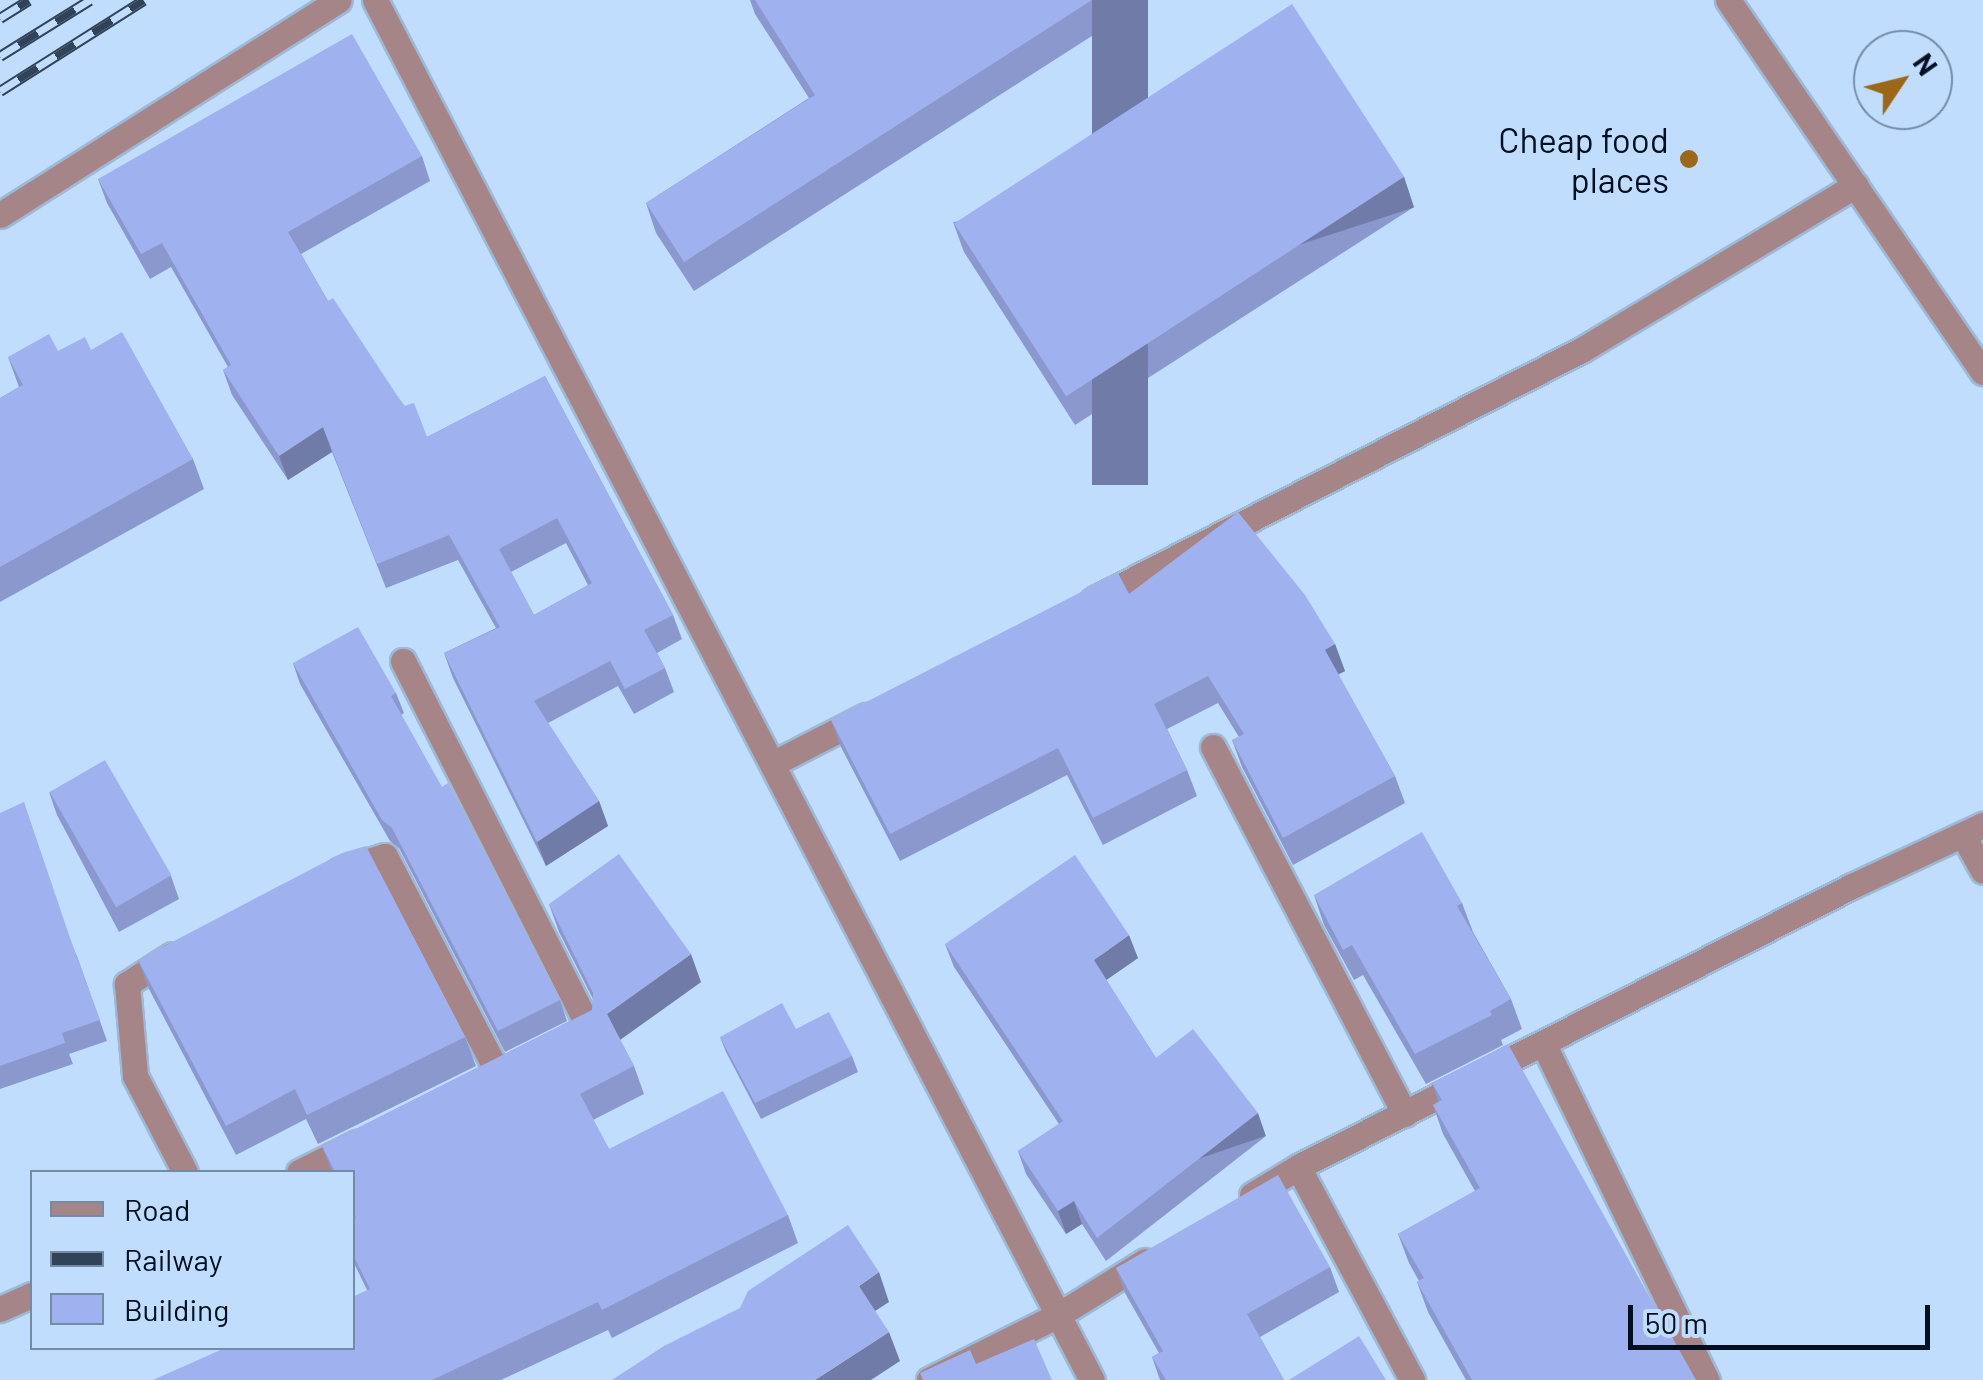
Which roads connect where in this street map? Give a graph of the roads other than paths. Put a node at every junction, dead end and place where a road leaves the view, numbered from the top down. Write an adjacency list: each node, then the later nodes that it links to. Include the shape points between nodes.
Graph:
1 (340, 0): 5 (street)
2 (375, 0): 11 (street)
3 (1728, 0): 4 (street)
4 (1856, 185): 6 (street); 7 (street, via 1583,349)
5 (0, 215)
6 (1983, 372)
7 (1074, 610)
8 (403, 661): 14 (street, via 589,1028 490,1077 385,856)
9 (896, 701): 11 (street)
10 (1213, 746): 17 (street)
11 (772, 764): 26 (street)
12 (1973, 830): 13 (street); 16 (street)
13 (1983, 871)
14 (312, 878)
15 (193, 942): 20 (street, via 126,984 135,1076)
16 (1544, 1045): 17 (street); 30 (street)
17 (1405, 1114): 19 (street)
18 (382, 1131): 21 (street)
19 (1298, 1167): 22 (street); 29 (street)
20 (183, 1170)
21 (303, 1170)
22 (1230, 1209)
23 (1162, 1251): 26 (street)
24 (30, 1296): 25 (street)
25 (0, 1310)
26 (1060, 1314): 27 (street); 28 (street)
27 (929, 1380)
28 (1092, 1380)
29 (1412, 1380)
30 (1708, 1380)

